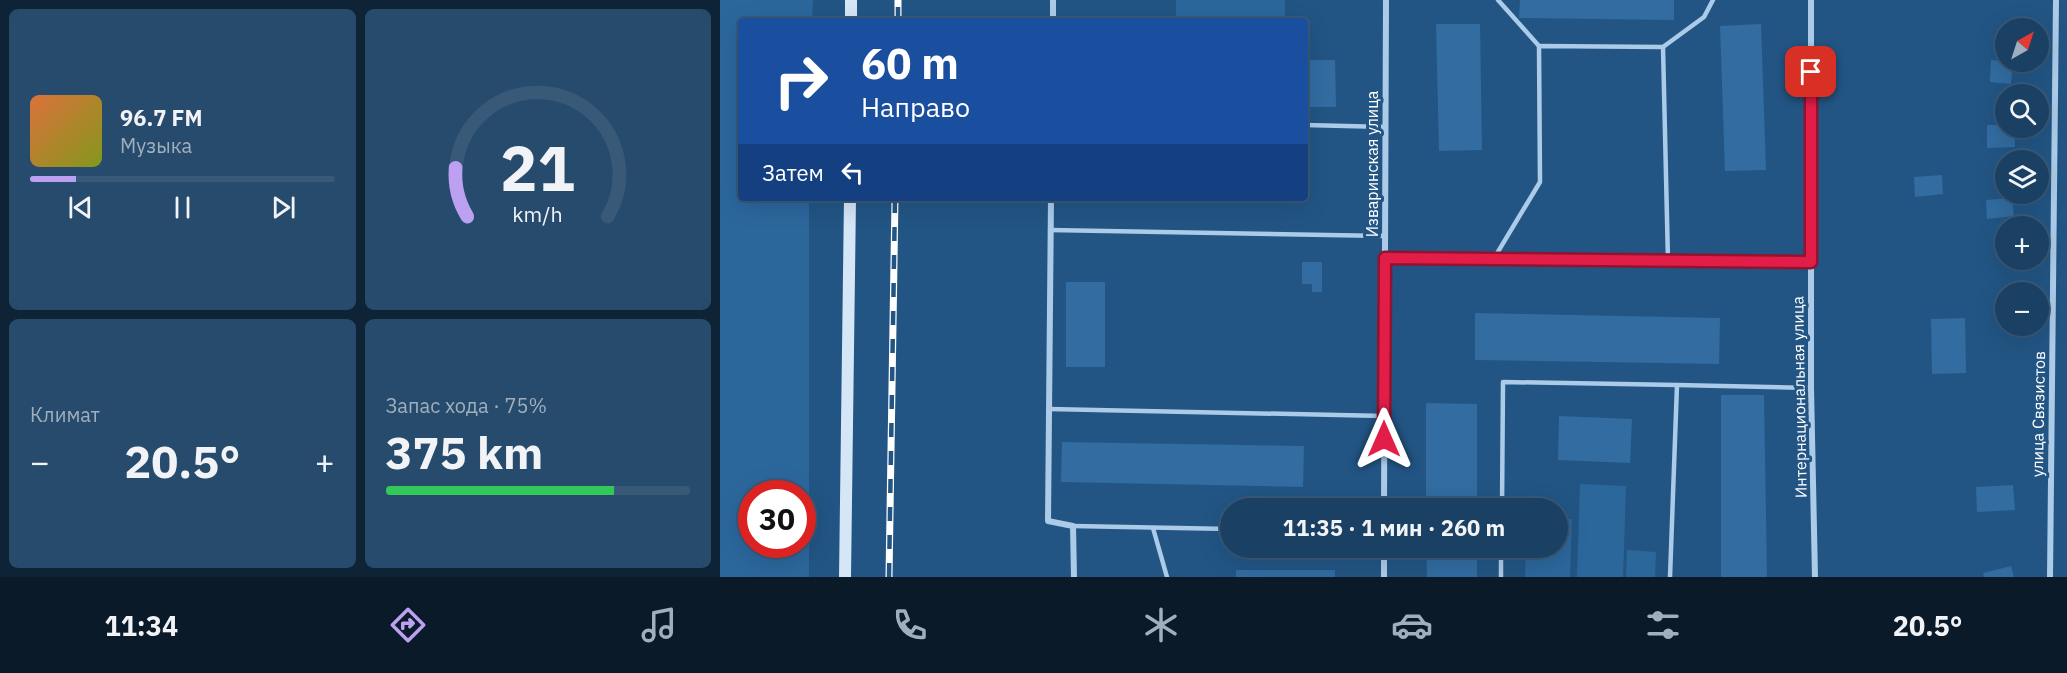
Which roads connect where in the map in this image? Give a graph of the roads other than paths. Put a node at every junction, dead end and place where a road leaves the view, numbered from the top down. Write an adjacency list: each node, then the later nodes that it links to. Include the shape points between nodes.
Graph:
1 (851, 0): 8 (street)
2 (1053, 0): 9 (street)
3 (1386, 0): 13 (street, Изваринская улица)
4 (1498, 0): 10 (lane)
5 (1713, 0): 11 (lane, via 1704,17)
6 (1811, 0): 21 (street, Интернациональная улица)
7 (2056, 0): 40 (street, улица Связистов)
8 (851, 18)
9 (1053, 18)
10 (1539, 46): 11 (lane); 19 (lane, via 1540,182)
11 (1664, 47): 20 (lane)
12 (1308, 125): 13 (lane)
13 (1386, 127): 17 (street, Изваринская улица)
14 (850, 201): 33 (street)
15 (1051, 201): 16 (street)
16 (1050, 230): 17 (lane); 24 (street)
17 (1385, 236): 18 (street, Изваринская улица)
18 (1385, 258): 19 (lane); 25 (street, Изваринская улица)
19 (1493, 260): 20 (lane)
20 (1668, 261): 21 (lane)
21 (1811, 262): 23 (street, Интернациональная улица)
22 (1677, 386): 23 (lane); 27 (lane, via 1503,382); 38 (lane)
23 (1810, 388): 39 (street, Интернациональная улица)
24 (1049, 409): 25 (lane); 28 (street, via 1048,521)
25 (1384, 416): 26 (street, Изваринская улица)
26 (1384, 498)
27 (1502, 498)
28 (1073, 526): 29 (lane); 34 (street)
29 (1153, 528): 30 (lane); 35 (lane)
30 (1220, 529)
31 (1384, 558): 36 (street)
32 (1501, 558): 37 (lane)
33 (845, 577)
34 (1074, 577)
35 (1167, 577)
36 (1384, 577)
37 (1501, 577)
38 (1670, 577)
39 (1815, 577)
40 (2050, 577)

